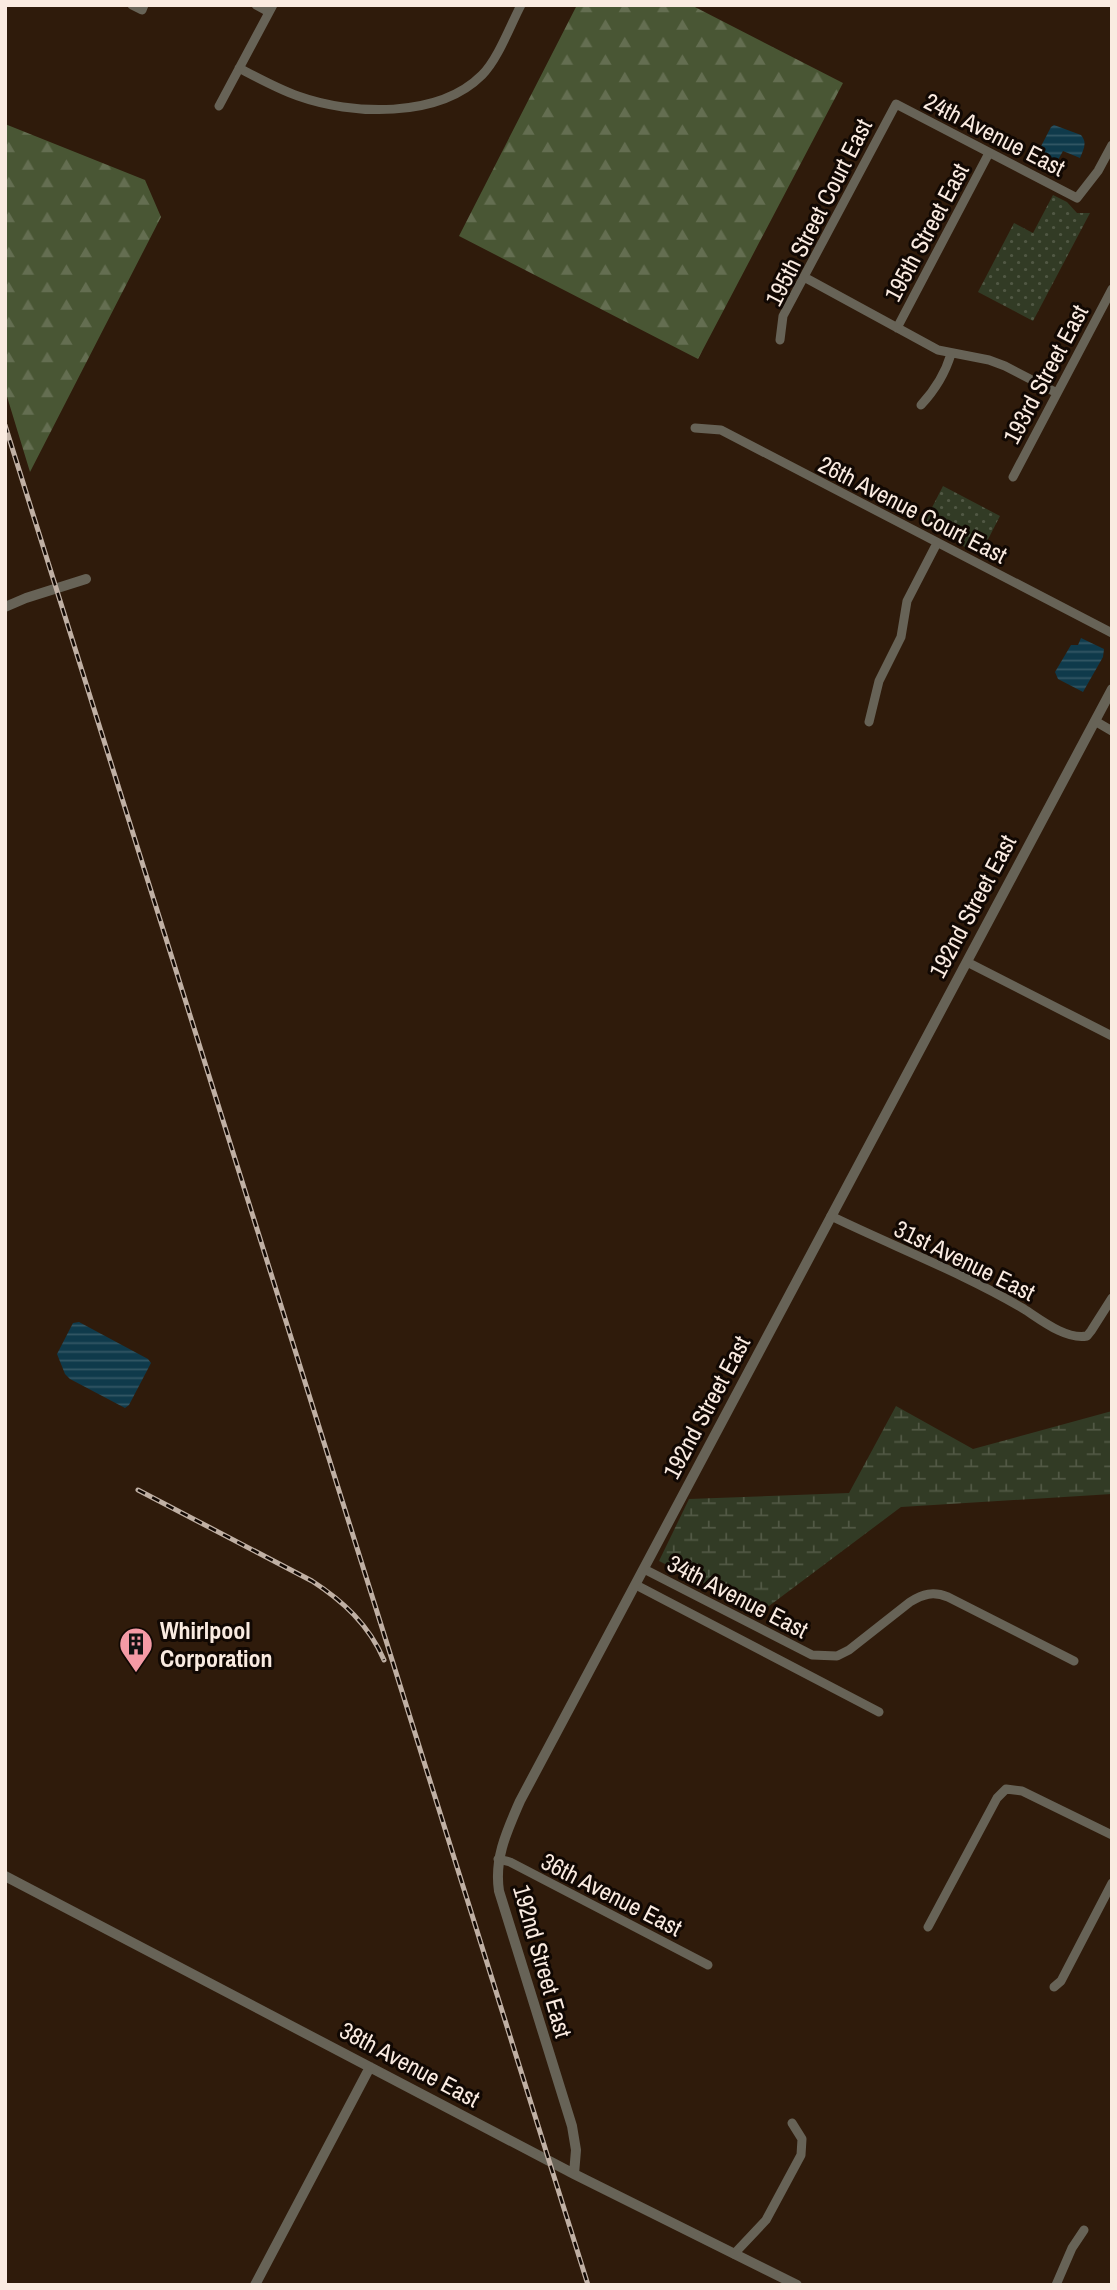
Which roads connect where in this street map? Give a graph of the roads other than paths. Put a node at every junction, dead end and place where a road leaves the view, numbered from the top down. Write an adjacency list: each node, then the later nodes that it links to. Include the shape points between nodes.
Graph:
1 (132, 5): 4 (street)
2 (256, 5): 5 (street)
3 (521, 5): 6 (street, via 481,76 460,92 405,108 352,108 295,96)
4 (143, 8)
5 (271, 9): 6 (street)
6 (239, 68): 8 (street)
7 (896, 104): 10 (street, 24th Avenue East); 11 (street, 195th Street Court East)
8 (219, 106)
9 (1112, 145): 10 (street, 24th Avenue East, via 1077,198)
10 (989, 153): 13 (street, 195th Street East)
11 (804, 277): 13 (street); 14 (street, 195th Street Court East, via 783,316)
12 (1112, 289): 16 (street, 193rd Street East)
13 (897, 328): 15 (street)
14 (780, 340)
15 (951, 354): 16 (street, via 989,360); 17 (street, via 933,392)
16 (1057, 393): 19 (street, 193rd Street East)
17 (920, 405)
18 (695, 428): 20 (street, 26th Avenue Court East, via 720,430)
19 (1013, 477)
20 (937, 542): 23 (street, 26th Avenue Court East); 26 (street, via 907,601 901,637 879,681)
21 (86, 579): 22 (street)
22 (5, 607)
23 (1112, 633)
24 (1112, 689): 25 (street, 192nd Street East)
25 (1095, 721): 27 (street); 28 (street, 192nd Street East)
26 (869, 722)
27 (1112, 731)
28 (967, 962): 29 (street); 30 (street, 192nd Street East)
29 (1112, 1036)
30 (831, 1216): 31 (street, 31st Avenue East, via 995,1293 1068,1333 1087,1336); 32 (street, 192nd Street East)
31 (1112, 1298)
32 (644, 1569): 33 (street, 192nd Street East); 34 (street, 34th Avenue East, via 812,1655 849,1650 910,1602 933,1593)
33 (636, 1585): 35 (street); 37 (street, 192nd Street East, via 520,1801)
34 (1074, 1661)
35 (879, 1712)
36 (1112, 1835): 40 (street, via 1022,1791 1004,1790)
37 (498, 1859): 41 (street, 36th Avenue East); 45 (street, 192nd Street East, via 504,1913 572,2126)
38 (5, 1876): 43 (street, 38th Avenue East)
39 (1112, 1883): 42 (street)
40 (928, 1927)
41 (708, 1965)
42 (1054, 1987)
43 (370, 2067): 45 (street, 38th Avenue East); 48 (street)
44 (792, 2123): 47 (street, via 802,2139 800,2155 766,2220)
45 (574, 2174): 47 (street, 38th Avenue East)
46 (1084, 2230): 50 (street)
47 (734, 2254): 49 (street, 38th Avenue East)
48 (255, 2285)
49 (797, 2285)
50 (1056, 2285)

